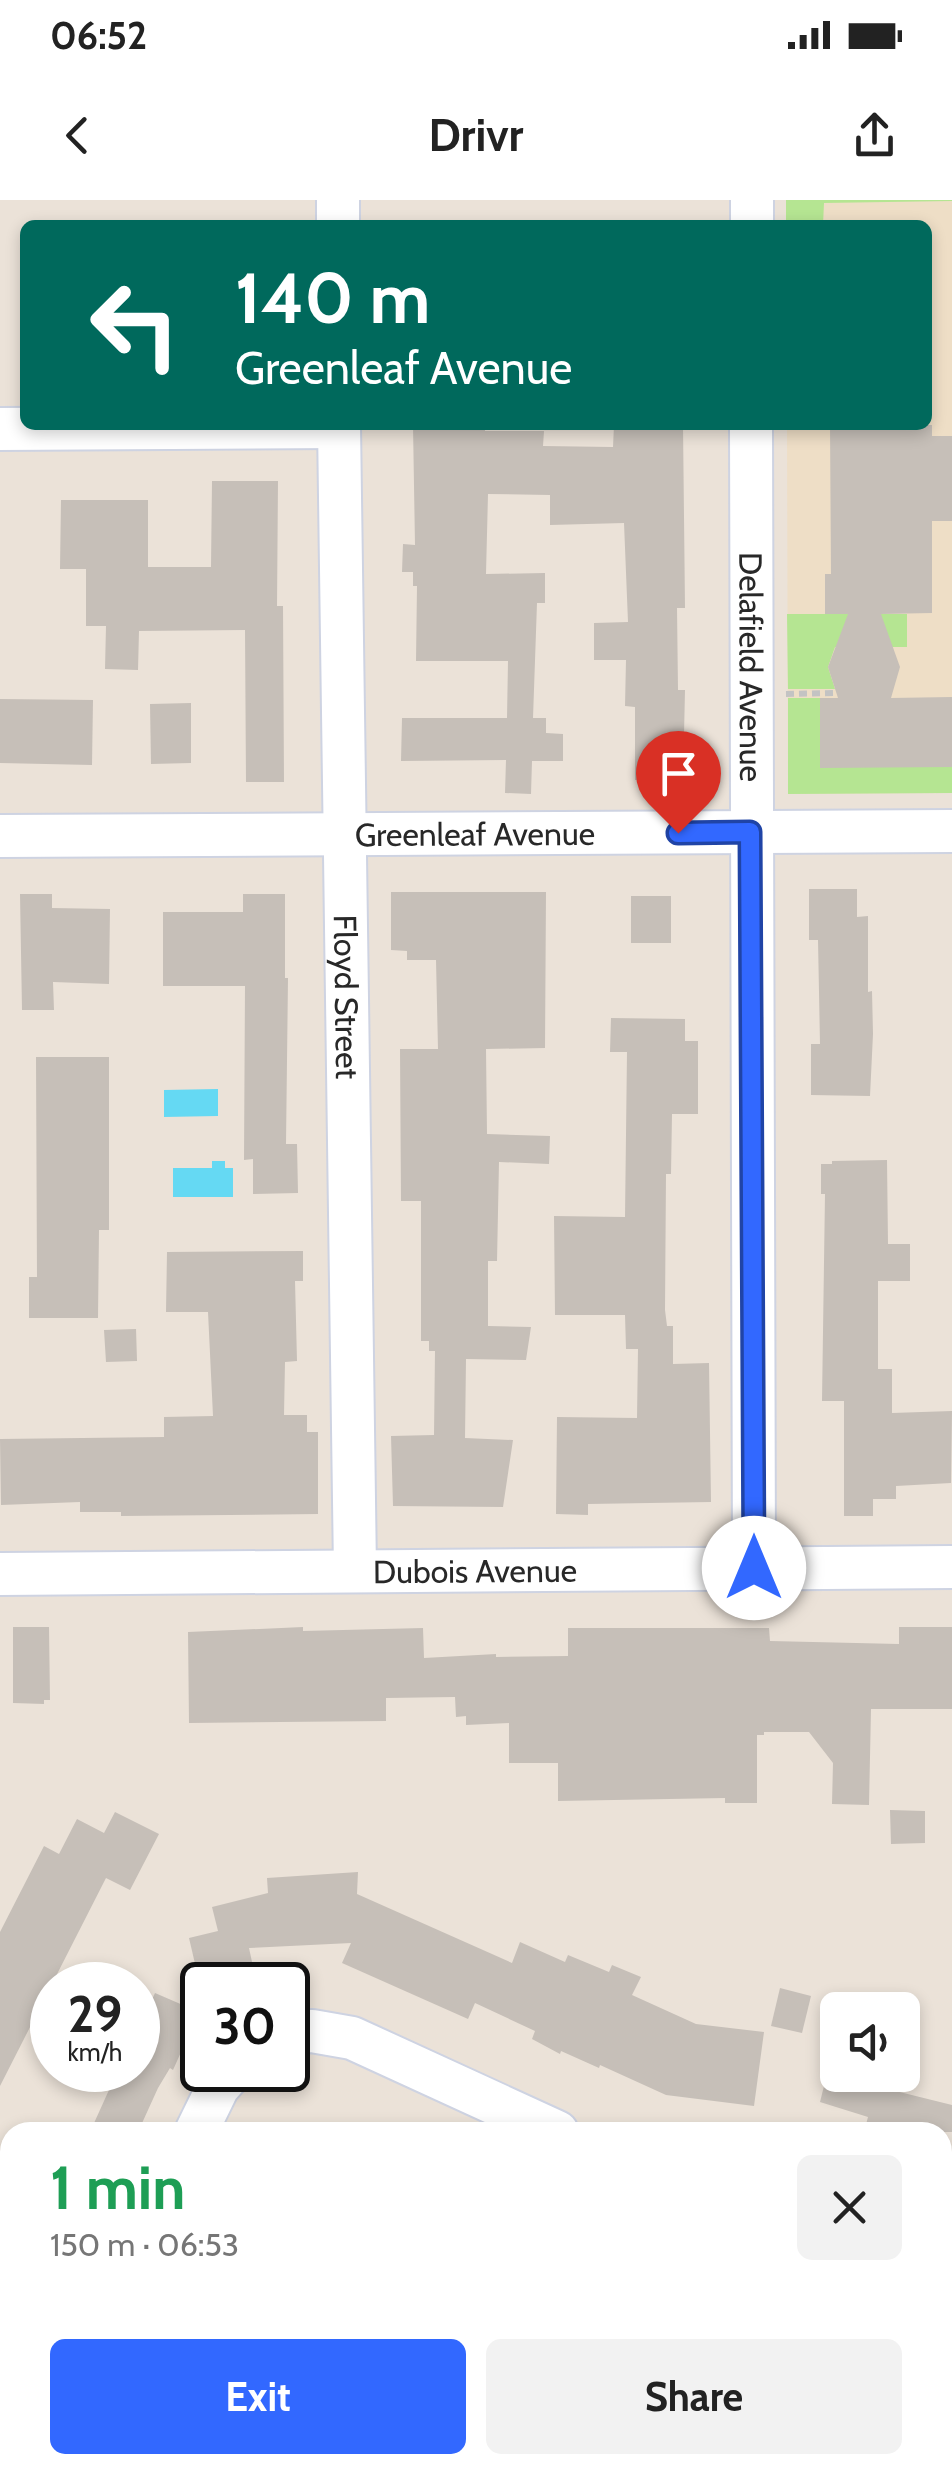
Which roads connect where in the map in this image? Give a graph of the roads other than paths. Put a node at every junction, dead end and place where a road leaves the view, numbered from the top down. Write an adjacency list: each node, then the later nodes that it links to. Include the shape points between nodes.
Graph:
1 (339, 430): 5 (street, Floyd Street)
2 (752, 430): 4 (street, Delafield Avenue)
3 (952, 831): 4 (street, Greenleaf Avenue)
4 (750, 832): 5 (street, Greenleaf Avenue); 8 (street, Delafield Avenue)
5 (346, 834): 6 (street, Greenleaf Avenue); 9 (street, Floyd Street)
6 (0, 836)
7 (952, 1567): 8 (street, Dubois Avenue)
8 (754, 1568): 9 (street, Dubois Avenue)
9 (356, 1571): 10 (street, Dubois Avenue)
10 (0, 1574)
11 (310, 2031): 14 (street, via 352,2038)
12 (216, 2092): 13 (street)
13 (201, 2122)
14 (535, 2122)

